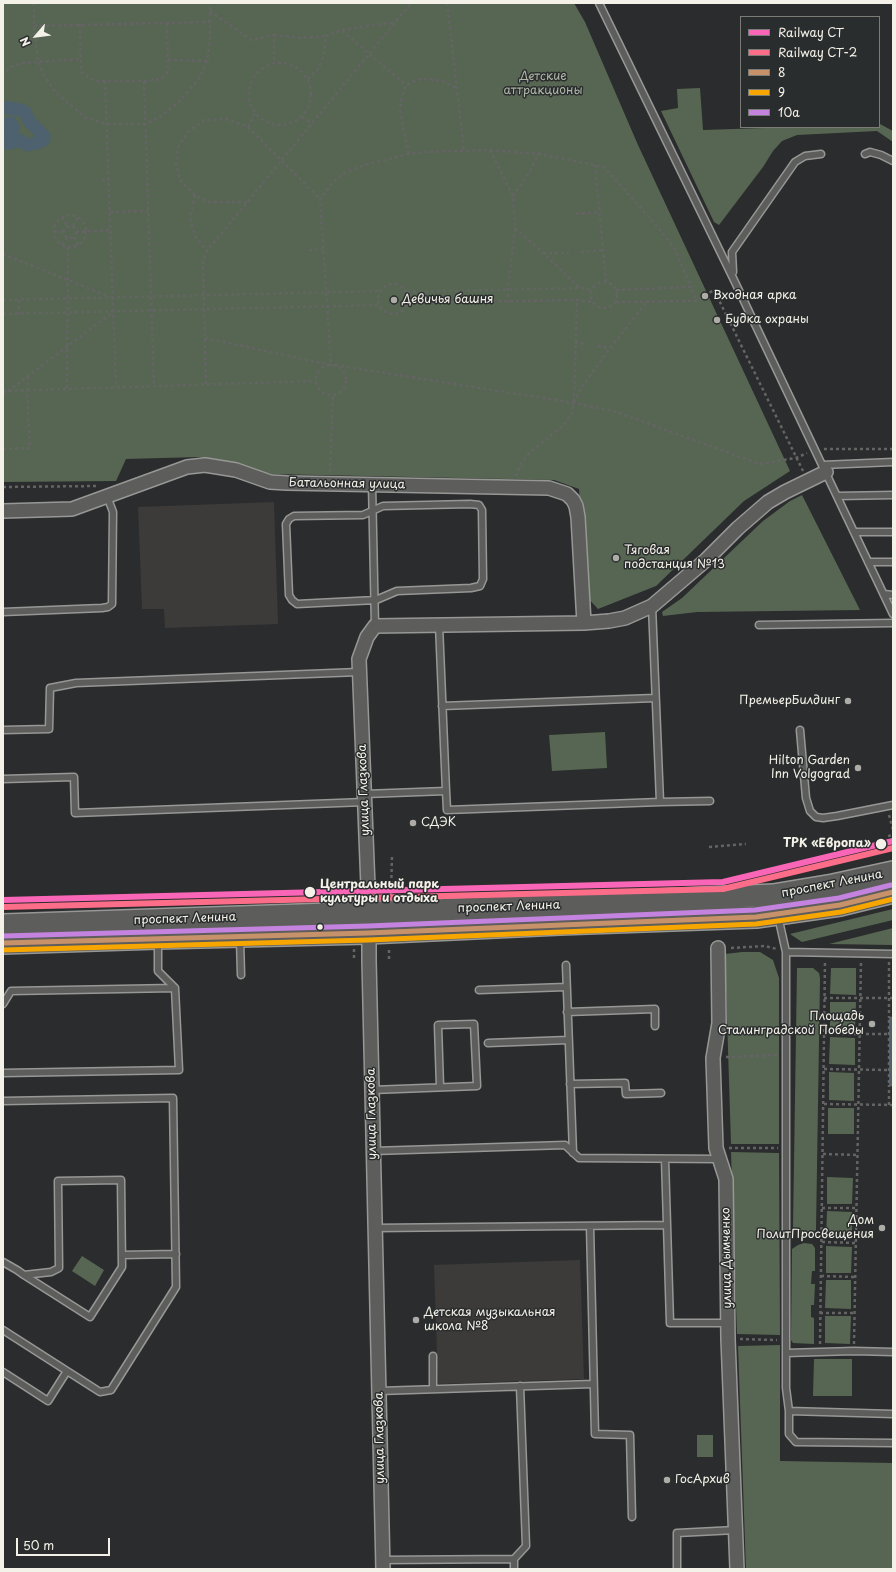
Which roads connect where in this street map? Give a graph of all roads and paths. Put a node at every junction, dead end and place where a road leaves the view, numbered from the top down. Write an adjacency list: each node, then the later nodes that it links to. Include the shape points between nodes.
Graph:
1 (34, 3): 11 (path)
2 (210, 3): 6 (path)
3 (411, 3): 8 (path)
4 (447, 3): 26 (path)
5 (599, 3): 75 (lane)
6 (210, 12): 7 (path); 13 (path, via 251,40)
7 (210, 22): 9 (path); 18 (path)
8 (396, 22): 12 (path); 15 (path)
9 (167, 23): 10 (path); 17 (path)
10 (80, 24): 11 (path); 16 (path)
11 (34, 26): 19 (path)
12 (341, 30): 14 (path); 15 (path)
13 (274, 35): 14 (path, via 300,38); 20 (path)
14 (326, 36): 22 (path, via 324,55 318,69)
15 (370, 54): 25 (path); 29 (path)
16 (81, 59): 19 (path); 23 (path, via 81,72 94,81)
17 (168, 60): 18 (path); 24 (path, via 168,72 161,79)
18 (207, 60): 31 (path, via 197,81 181,100 160,117)
19 (38, 61): 21 (path, via 21,63 9,68); 30 (path, via 56,93 86,118)
20 (274, 62): 22 (path, via 292,64); 27 (path, via 258,71 249,86 250,104)
21 (3, 76)
22 (308, 79): 28 (path, via 312,93 311,102)
23 (105, 81): 24 (path); 30 (path)
24 (144, 81): 31 (path)
25 (406, 85): 26 (path, via 428,79 442,81); 35 (path, via 400,112)
26 (457, 88): 34 (path)
27 (256, 113): 28 (path, via 268,123 277,125 286,125); 32 (path)
28 (302, 117): 29 (path)
29 (312, 123): 39 (path)
30 (107, 124): 31 (path); 43 (path)
31 (145, 124): 48 (path)
32 (248, 127): 39 (path); 44 (path, via 227,119 204,120 189,131 178,147 176,163 180,180)
33 (489, 150): 34 (path); 36 (path); 45 (path)
34 (464, 151): 35 (path)
35 (410, 154): 46 (path, via 344,173 332,183)
36 (539, 154): 41 (path); 45 (path)
37 (820, 154): 75 (lane, via 805,156 795,162 787,173 732,252)
38 (865, 154): 40 (lane, via 870,152)
39 (281, 160): 46 (path); 47 (path)
40 (893, 161)
41 (595, 165): 50 (path); 78 (path, via 604,167 657,226 675,249)
42 (102, 180): 43 (path)
43 (109, 181): 49 (path)
44 (195, 195): 47 (path, via 208,202); 68 (path, via 190,218 195,236)
45 (512, 196): 56 (path)
46 (320, 199): 67 (path)
47 (247, 202): 68 (path)
48 (148, 211): 49 (path); 87 (path)
49 (110, 212): 57 (path)
50 (599, 212): 51 (path); 70 (path)
51 (576, 214)
52 (62, 217): 53 (path); 54 (path); 58 (path)
53 (78, 217): 55 (path); 59 (path, via 84,222)
54 (67, 226): 55 (path); 60 (path)
55 (73, 226): 61 (path)
56 (515, 228): 72 (path); 80 (path)
57 (110, 230): 59 (path); 88 (path)
58 (54, 231): 60 (path); 64 (path, via 55,238)
59 (86, 231): 61 (path); 65 (path, via 85,237)
60 (64, 232): 62 (path)
61 (76, 232): 63 (path)
62 (67, 237): 63 (path); 64 (path)
63 (73, 237): 65 (path)
64 (62, 245): 66 (path)
65 (78, 245): 66 (path)
66 (68, 247): 76 (path)
67 (323, 249): 69 (path); 85 (path)
68 (207, 250): 86 (path, via 203,260)
69 (309, 250)
70 (603, 250): 71 (path); 77 (path)
71 (581, 252)
72 (543, 253): 73 (path); 79 (path)
73 (569, 253)
74 (3, 254): 76 (path)
75 (733, 278): 128 (lane)
76 (68, 280): 88 (path); 89 (path)
77 (606, 282): 81 (path, via 595,285); 82 (path)
78 (691, 287): 82 (path); 93 (path)
79 (580, 288): 80 (path); 81 (path)
80 (508, 289): 84 (path); 94 (path)
81 (592, 290): 95 (path)
82 (616, 290): 96 (path)
83 (380, 292): 84 (path, via 388,285 394,284 404,287); 85 (path); 99 (path)
84 (407, 292): 98 (path)
85 (326, 293): 86 (path); 100 (path)
86 (204, 296): 87 (path); 101 (path)
87 (151, 297): 88 (path); 102 (path)
88 (113, 298): 89 (path); 103 (path)
89 (68, 299): 91 (path); 104 (path)
90 (3, 300): 91 (path)
91 (19, 300): 106 (path)
92 (577, 300): 94 (path); 95 (path); 108 (path)
93 (696, 300): 97 (path); 130 (path, via 714,290)
94 (508, 301): 98 (path)
95 (593, 302): 96 (path, via 598,307 605,308)
96 (616, 302): 97 (path)
97 (647, 302): 112 (path)
98 (408, 303): 99 (path, via 395,314 384,311)
99 (379, 305): 100 (path)
100 (327, 306): 101 (path); 113 (path)
101 (204, 309): 102 (path); 107 (path)
102 (151, 311): 103 (path); 118 (path)
103 (114, 312): 104 (path); 110 (path); 119 (path)
104 (68, 313): 106 (path); 110 (path)
105 (3, 314): 106 (path)
106 (19, 314)
107 (205, 338): 113 (path); 117 (path)
108 (575, 342): 109 (path); 126 (path)
109 (585, 344)
110 (68, 346): 115 (path); 120 (path)
111 (598, 346): 112 (path)
112 (610, 348): 126 (path, via 581,388)
113 (331, 365): 114 (path); 116 (path, via 322,368)
114 (335, 365): 124 (path, via 343,371 346,381 342,390); 126 (path)
115 (28, 375): 121 (path); 123 (path)
116 (316, 381): 117 (path); 124 (path, via 320,389)
117 (206, 384): 118 (path)
118 (154, 386): 119 (path)
119 (116, 387): 120 (path)
120 (68, 388): 121 (path)
121 (26, 389): 123 (path); 127 (path, via 30,448)
122 (3, 391): 123 (path)
123 (8, 391): 125 (path)
124 (333, 394): 135 (path)
125 (3, 395)
126 (574, 403): 130 (path, via 616,412 760,464); 133 (path, via 564,425 530,452)
127 (3, 449)
128 (815, 449): 129 (path); 132 (lane)
129 (893, 449)
130 (796, 458): 134 (path)
131 (893, 462): 132 (lane)
132 (824, 468): 134 (street); 139 (lane)
133 (515, 478)
134 (807, 481): 150 (street, via 768,502)
135 (330, 484): 136 (street, Батальонная улица); 138 (street, Батальонная улица, via 270,482 236,470 205,465 187,467)
136 (372, 484): 142 (lane); 153 (street, Батальонная улица, via 549,488 567,494 576,506 578,517)
137 (3, 487): 138 (path, via 118,486)
138 (112, 494): 141 (street, Батальонная улица, via 72,509); 151 (lane, via 112,604 102,608)
139 (837, 496): 140 (lane); 143 (lane)
140 (893, 496)
141 (3, 511)
142 (374, 511): 149 (lane); 149 (lane, via 363,515 294,516 286,524 289,595 292,600 298,604); 149 (lane, via 383,506 470,504 479,505 482,510 483,579 480,586 397,591)
143 (854, 532): 144 (lane); 145 (lane)
144 (893, 532)
145 (868, 562): 146 (lane); 147 (lane)
146 (893, 562)
147 (884, 594): 148 (lane); 152 (lane)
148 (893, 594)
149 (376, 600): 157 (lane)
150 (652, 606): 153 (street, via 625,618); 159 (lane)
151 (3, 612)
152 (893, 614)
153 (584, 623): 155 (street)
154 (893, 623): 156 (lane)
155 (439, 625): 157 (street); 160 (lane)
156 (759, 625)
157 (375, 626): 158 (street, via 367,637)
158 (359, 666): 161 (lane, via 70,684 50,688 49,729); 165 (street, улица Глазкова)
159 (655, 698): 160 (lane); 167 (lane)
160 (442, 706): 164 (lane)
161 (3, 730)
162 (800, 730): 168 (lane, via 806,798 810,811 816,817 837,816)
163 (3, 779): 165 (lane, via 74,777 75,813)
164 (446, 791): 165 (lane); 167 (lane, via 447,810)
165 (365, 798): 177 (street, улица Глазкова)
166 (710, 801): 167 (lane)
167 (660, 802)
168 (893, 804)
169 (888, 812): 170 (path)
170 (893, 830)
171 (893, 835): 172 (path)
172 (888, 836)
173 (746, 844): 174 (path)
174 (709, 848)
175 (893, 872): 177 (main road, проспект Ленина, via 773,895)
176 (893, 892): 178 (main road, проспект Ленина, via 840,906)
177 (370, 912): 179 (main road, проспект Ленина); 180 (street, улица Глазкова)
178 (778, 915): 180 (main road, проспект Ленина); 186 (lane)
179 (3, 925)
180 (368, 933): 181 (main road, проспект Ленина); 218 (street, улица Глазкова)
181 (240, 935): 182 (main road, проспект Ленина); 192 (lane)
182 (158, 938): 183 (main road, проспект Ленина); 194 (lane, via 158,971)
183 (3, 943)
184 (765, 946): 185 (path)
185 (718, 948): 210 (street, улица Дымченко, via 719,1023)
186 (786, 952): 187 (lane); 254 (lane)
187 (893, 954)
188 (861, 960): 197 (path)
189 (825, 961): 196 (path)
190 (889, 962): 198 (path)
191 (566, 965): 193 (lane)
192 (241, 976)
193 (566, 987): 195 (lane); 201 (lane)
194 (175, 988): 200 (lane, via 11,991); 214 (lane, via 179,1070)
195 (479, 990)
196 (824, 998): 197 (path); 205 (path)
197 (860, 998): 198 (path); 204 (path)
198 (889, 998): 199 (path); 202 (path)
199 (893, 998)
200 (3, 1004)
201 (567, 1012): 203 (lane, via 655,1009); 207 (lane)
202 (891, 1018): 206 (path)
203 (655, 1026)
204 (860, 1033): 205 (path); 206 (path); 212 (path)
205 (824, 1034): 211 (path)
206 (889, 1034): 213 (path)
207 (568, 1040): 208 (lane); 215 (lane)
208 (488, 1043)
209 (781, 1055): 210 (path)
210 (713, 1058): 228 (street, улица Дымченко)
211 (824, 1069): 212 (path); 221 (path)
212 (860, 1069): 213 (path); 222 (path)
213 (889, 1070): 216 (path)
214 (3, 1073)
215 (570, 1084): 219 (lane, via 625,1083 626,1094); 227 (lane)
216 (891, 1085): 223 (path)
217 (440, 1087): 217 (lane, via 477,1086 474,1024 438,1025); 218 (lane)
218 (372, 1090): 226 (street, улица Глазкова)
219 (661, 1093)
220 (3, 1101): 239 (lane, via 173,1098)
221 (824, 1104): 222 (path); 229 (path)
222 (859, 1105): 223 (path); 230 (path)
223 (889, 1105): 224 (path)
224 (893, 1105)
225 (781, 1148): 228 (path)
226 (373, 1151): 227 (lane, via 564,1145); 236 (street, улица Глазкова)
227 (573, 1153): 231 (lane, via 579,1158)
228 (718, 1154): 231 (lane); 247 (street, улица Дымченко, via 726,1179)
229 (823, 1154): 230 (path); 232 (path)
230 (858, 1155): 233 (path)
231 (665, 1159): 234 (lane)
232 (822, 1208): 233 (path); 237 (path)
233 (857, 1208): 238 (path)
234 (667, 1225): 235 (lane); 247 (lane, via 670,1323)
235 (590, 1226): 236 (lane); 258 (lane)
236 (375, 1228): 261 (street, улица Глазкова)
237 (822, 1242): 238 (path); 243 (path)
238 (856, 1243): 244 (path)
239 (176, 1254): 240 (lane); 256 (lane, via 176,1287 111,1390 100,1392)
240 (122, 1255): 242 (lane, via 122,1267 90,1317); 242 (lane, via 121,1180 58,1181 59,1268 51,1272)
241 (3, 1262): 242 (lane)
242 (24, 1275)
243 (821, 1276): 244 (path); 245 (path)
244 (855, 1277): 246 (path)
245 (820, 1313): 246 (path); 252 (path)
246 (855, 1313): 251 (path)
247 (728, 1323): 249 (street, улица Дымченко)
248 (3, 1330): 256 (lane)
249 (728, 1339): 250 (path); 266 (street, улица Дымченко)
250 (782, 1340)
251 (854, 1351): 252 (lane); 253 (lane)
252 (820, 1352): 254 (lane)
253 (893, 1352)
254 (786, 1353): 262 (lane)
255 (433, 1356): 260 (lane)
256 (67, 1371): 257 (lane, via 48,1401)
257 (3, 1372)
258 (593, 1384): 259 (lane); 265 (lane, via 595,1434 630,1435)
259 (520, 1386): 260 (lane); 267 (lane, via 526,1546)
260 (433, 1390): 261 (lane)
261 (379, 1391): 268 (street, улица Глазкова)
262 (789, 1411): 263 (lane); 264 (lane, via 789,1434 796,1442)
263 (893, 1414)
264 (893, 1443)
265 (632, 1517)
266 (736, 1530): 270 (lane, via 677,1533); 271 (street, улица Дымченко)
267 (514, 1559): 268 (lane); 269 (lane)
268 (383, 1565)
269 (514, 1569)
270 (677, 1569)
271 (738, 1569)

